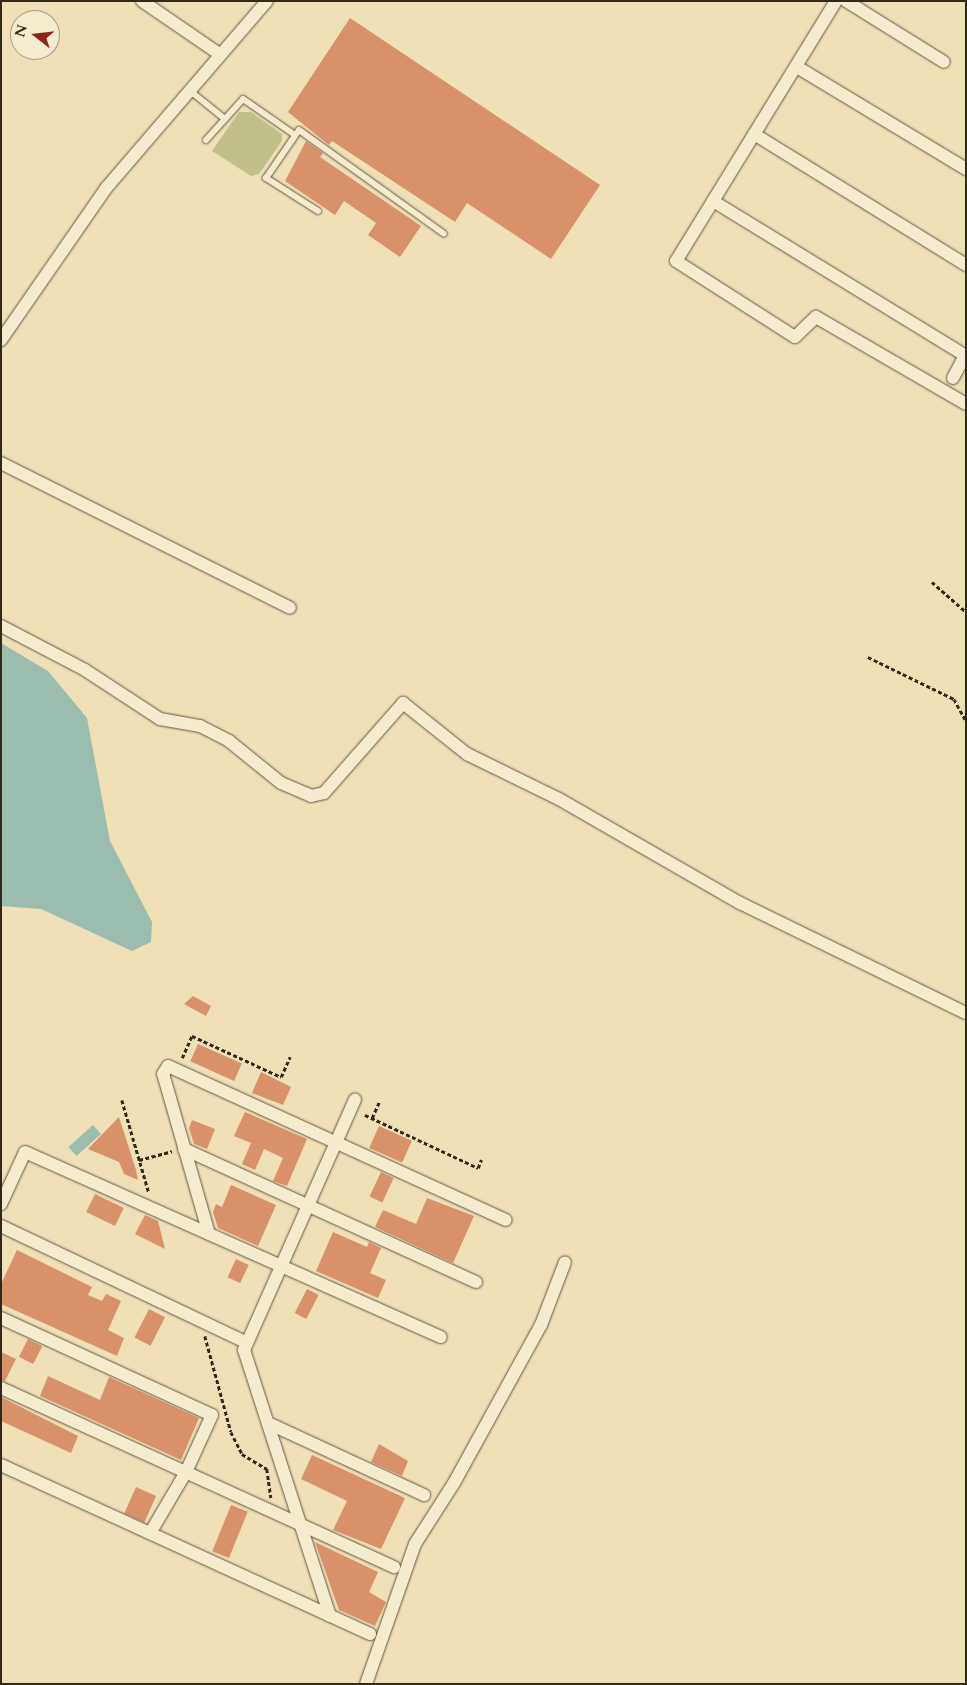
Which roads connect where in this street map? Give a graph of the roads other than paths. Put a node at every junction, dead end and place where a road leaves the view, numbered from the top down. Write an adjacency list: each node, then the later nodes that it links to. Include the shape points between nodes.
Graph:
1 (142, 1): 5 (street)
2 (267, 1): 5 (street)
3 (836, 1): 7 (street)
4 (846, 1): 6 (street)
5 (218, 53): 8 (street)
6 (944, 62)
7 (797, 67): 10 (street); 13 (street)
8 (188, 89): 9 (lane); 18 (street, via 107,187)
9 (225, 119): 11 (lane, via 243,99); 12 (lane)
10 (754, 134): 14 (street); 17 (street)
11 (295, 135): 15 (lane, via 266,178); 16 (lane, via 299,130)
12 (206, 140)
13 (966, 169)
14 (713, 201): 19 (street); 21 (street, via 676,261 796,336 816,317)
15 (318, 211)
16 (444, 234)
17 (966, 265)
18 (1, 340)
19 (965, 355): 20 (street)
20 (953, 378)
21 (966, 404)
22 (1, 463): 23 (street)
23 (290, 608)
24 (1, 626): 25 (street, via 85,670 160,719 200,726 229,741 281,782 311,796 324,793 402,703 467,754 559,799 740,903)
25 (966, 1013)
26 (355, 1099): 27 (street)
27 (336, 1141): 28 (street, via 168,1066 163,1074); 30 (street); 31 (street)
28 (184, 1148): 30 (street); 33 (street)
29 (1, 1204): 33 (street, via 25,1152)
30 (308, 1204): 35 (street); 36 (street)
31 (506, 1220)
32 (1, 1226): 39 (street)
33 (209, 1234): 35 (street)
34 (565, 1262): 50 (street, via 541,1325 454,1483 415,1544)
35 (281, 1266): 38 (street); 39 (street)
36 (476, 1282)
37 (1, 1318): 43 (street, via 212,1415)
38 (441, 1337)
39 (247, 1343): 41 (street, via 244,1350)
40 (1, 1388): 43 (street)
41 (268, 1423): 44 (street); 45 (street)
42 (1, 1466): 46 (street)
43 (186, 1472): 45 (street); 46 (street)
44 (424, 1495)
45 (300, 1524): 47 (street); 48 (street)
46 (150, 1533): 48 (street)
47 (394, 1567)
48 (330, 1616): 49 (street)
49 (370, 1634)
50 (366, 1684)

